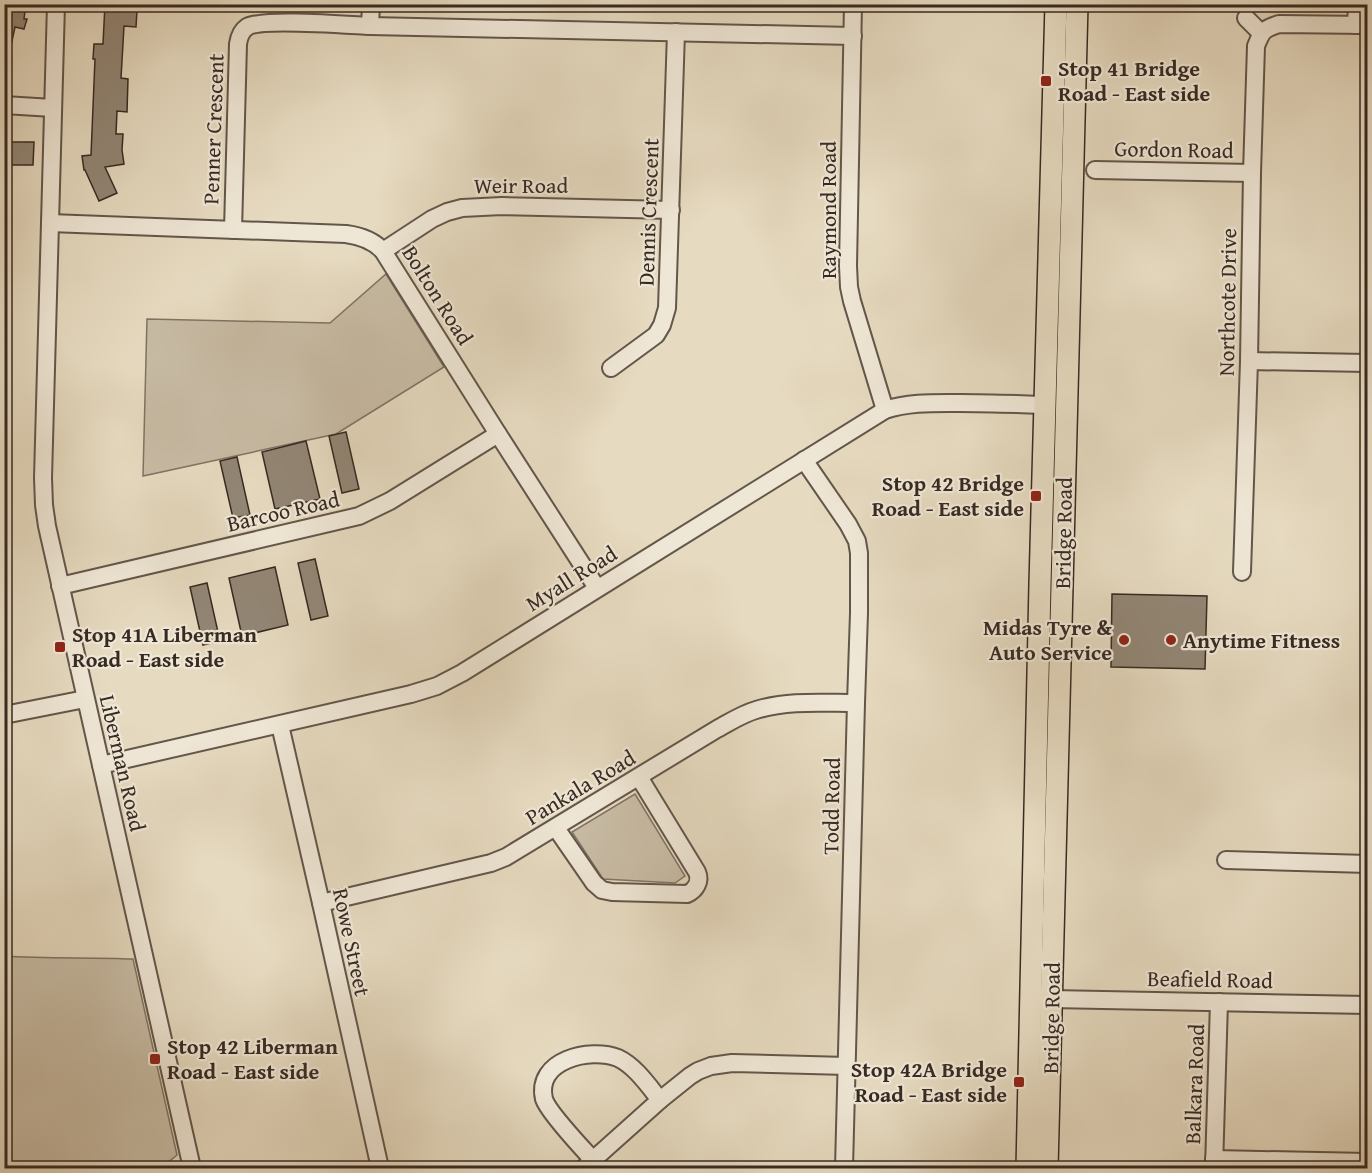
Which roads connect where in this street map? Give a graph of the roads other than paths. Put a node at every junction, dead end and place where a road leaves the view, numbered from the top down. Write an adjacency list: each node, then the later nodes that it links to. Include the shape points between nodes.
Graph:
1 (56, 4): 14 (street, Liberman Road)
2 (371, 4): 9 (street)
3 (853, 4): 12 (street, Raymond Road)
4 (1056, 4): 24 (main road, Bridge Road)
5 (1077, 4): 25 (main road, Bridge Road)
6 (1356, 4): 8 (street)
7 (1246, 18): 11 (street)
8 (1362, 25): 11 (street, via 1279,24)
9 (370, 26): 10 (street, Penner Crescent); 19 (street, Penner Crescent, via 259,24 242,32 238,44)
10 (676, 32): 12 (street, Penner Crescent); 17 (street, Dennis Crescent)
11 (1261, 33): 16 (street, Northcote Drive, via 1256,46)
12 (853, 36): 26 (street, Raymond Road, via 849,287)
13 (4, 105): 14 (street)
14 (53, 108): 18 (street, Liberman Road)
15 (1095, 170): 16 (street, Gordon Road)
16 (1251, 173): 21 (street, Northcote Drive)
17 (671, 210): 20 (street, Weir Road, via 462,208 432,219); 23 (street, Dennis Crescent, via 668,297 662,325 652,339)
18 (50, 223): 19 (street, Bolton Road); 30 (street, Liberman Road, via 44,493)
19 (233, 230): 20 (street, Bolton Road, via 354,235 372,241)
20 (383, 251): 27 (street, Bolton Road)
21 (1249, 361): 22 (street); 29 (street, Northcote Drive)
22 (1368, 363)
23 (611, 368)
24 (1045, 405): 25 (main road); 26 (street, Myall Road, via 920,403); 42 (main road, Bridge Road)
25 (1066, 405): 42 (main road, Bridge Road)
26 (885, 410): 28 (street, Myall Road)
27 (498, 434): 30 (street, Barcoo Road, via 359,516); 31 (street, Bolton Road)
28 (804, 460): 31 (street, Myall Road); 33 (street, Todd Road, via 858,547)
29 (1242, 572)
30 (60, 585): 32 (street, Liberman Road)
31 (597, 588): 35 (street, Myall Road, via 444,683)
32 (85, 699): 34 (street); 36 (street, Liberman Road)
33 (855, 703): 37 (street, Pankala Road, via 795,702 757,710 717,729); 45 (street, Todd Road)
34 (4, 715)
35 (280, 725): 36 (street, Myall Road); 41 (street, Rowe Street)
36 (101, 765): 50 (street, Liberman Road)
37 (639, 777): 38 (street, Pankala Road); 38 (street, via 697,872 698,885 691,892 602,890)
38 (556, 828): 41 (street, Pankala Road, via 491,863)
39 (1226, 860): 40 (street)
40 (1368, 864)
41 (321, 903): 51 (street, Rowe Street)
42 (1041, 998): 43 (street, Beafield Road); 53 (main road, Bridge Road); 54 (main road, Bridge Road)
43 (1219, 1002): 44 (street, Beafield Road); 49 (street, Balkara Road)
44 (1368, 1005)
45 (847, 1066): 46 (street, via 711,1066 690,1076); 52 (street, Todd Road)
46 (660, 1100): 48 (street); 48 (street, via 629,1065 617,1058 579,1056 554,1066 545,1081 545,1100)
47 (1368, 1162): 49 (street)
48 (588, 1164)
49 (1214, 1164)
50 (192, 1168)
51 (380, 1168)
52 (844, 1168)
53 (1027, 1168)
54 (1047, 1168)

